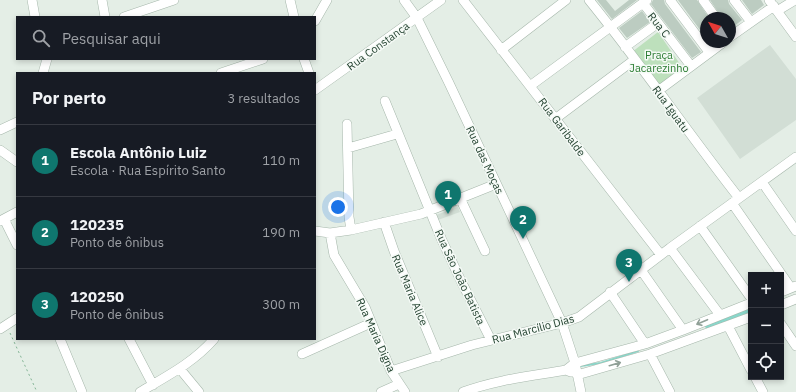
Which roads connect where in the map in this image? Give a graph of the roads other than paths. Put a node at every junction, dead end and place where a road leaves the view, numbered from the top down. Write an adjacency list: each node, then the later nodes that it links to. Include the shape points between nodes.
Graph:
1 (32, 0): 18 (street)
2 (102, 0): 19 (street)
3 (174, 0): 20 (street)
4 (290, 0): 21 (street)
5 (327, 0): 23 (street)
6 (404, 0): 22 (street, Rua das Moças)
7 (441, 0): 22 (street, Rua Constança)
8 (463, 0): 31 (street, Rua Garibalde)
9 (566, 0): 31 (street)
10 (589, 0): 26 (street, Rua Iguatu)
11 (670, 0): 32 (street)
12 (703, 0): 17 (street)
13 (734, 0): 24 (street)
14 (795, 0): 16 (street)
15 (645, 2): 25 (street, Rua C); 26 (street)
16 (773, 6): 24 (street); 28 (street)
17 (712, 12)
18 (35, 16)
19 (105, 16)
20 (127, 16)
21 (294, 16)
22 (417, 18): 42 (street, Rua Constança); 55 (street, Rua das Moças)
23 (316, 19)
24 (751, 22): 27 (street)
25 (658, 23): 29 (street); 37 (street, Rua C)
26 (611, 27): 29 (street, Rua Iguatu); 41 (street)
27 (736, 33)
28 (796, 37)
29 (625, 47): 36 (street, Rua Iguatu)
30 (715, 48): 32 (street)
31 (501, 50): 41 (street, Rua Garibalde)
32 (709, 52): 37 (street)
33 (47, 60): 38 (street)
34 (260, 60): 39 (street)
35 (304, 60): 40 (street)
36 (634, 60): 43 (street, Rua Iguatu); 45 (street)
37 (691, 66): 43 (street)
38 (43, 72)
39 (224, 72)
40 (309, 72)
41 (530, 86): 45 (street, Rua Garibalde)
42 (316, 89)
43 (658, 91): 57 (street, Rua Iguatu)
44 (385, 101): 49 (street, Rua São João Batista)
45 (556, 118): 70 (street, Rua Garibalde)
46 (16, 122): 48 (street)
47 (347, 124): 50 (street)
48 (0, 130)
49 (397, 134): 50 (street); 58 (street, Rua São João Batista)
50 (348, 148): 63 (street)
51 (0, 150): 52 (street)
52 (16, 161)
53 (794, 161): 54 (street, Rua Marcílio Dias)
54 (762, 182): 57 (street, Rua Marcílio Dias); 65 (street)
55 (496, 184): 56 (street); 83 (street, Rua das Moças)
56 (460, 198): 58 (street); 69 (street)
57 (735, 201): 62 (street, Rua Marcílio Dias); 72 (street, Rua Iguatu)
58 (430, 211): 61 (street); 91 (street, Rua São João Batista, via 460,281)
59 (16, 213): 60 (street)
60 (2, 220): 67 (street)
61 (384, 222): 63 (street); 96 (street, Rua Maria Alice)
62 (700, 226): 68 (street, Rua Marcílio Dias); 75 (street)
63 (351, 230): 66 (street)
64 (316, 231): 66 (street)
65 (796, 231)
66 (330, 233): 82 (street, Rua Maria Digna, via 334,255 365,306)
67 (16, 243)
68 (670, 248): 70 (street, Rua Marcílio Dias); 79 (street)
69 (485, 251)
70 (661, 255): 71 (street, Rua Marcílio Dias)
71 (641, 270): 74 (street, Rua Marcílio Dias); 87 (street)
72 (794, 287): 73 (street)
73 (784, 291)
74 (610, 292): 83 (street, Rua Marcílio Dias, via 579,317); 92 (street)
75 (748, 294)
76 (796, 299): 78 (street)
77 (748, 304): 79 (street)
78 (784, 304)
79 (720, 315): 87 (street, one-way to 87)
80 (748, 318): 85 (street)
81 (16, 319): 84 (street)
82 (372, 323): 94 (street); 101 (street, Rua Maria Digna)
83 (562, 323): 91 (street, Rua Marcílio Dias); 97 (street, Rua das Moças)
84 (2, 326)
85 (728, 326): 95 (street); 98 (street)
86 (784, 328): 93 (street)
87 (683, 330): 92 (street)
88 (60, 340): 106 (street)
89 (130, 340): 105 (street)
90 (213, 340): 99 (street)
91 (491, 340): 96 (street, Rua Marcílio Dias)
92 (645, 344): 97 (street)
93 (796, 346)
94 (302, 354)
95 (650, 354): 102 (street, one-way to 95); 113 (street)
96 (438, 357): 101 (street, Rua Marcílio Dias)
97 (574, 362): 100 (street); 102 (street, Rua das Moças)
98 (748, 364)
99 (180, 369): 105 (street); 108 (street)
100 (566, 370): 102 (street); 111 (street, via 507,380)
101 (391, 371): 104 (street, Rua Maria Digna)
102 (578, 375): 112 (street, Rua das Moças)
103 (757, 380): 114 (street)
104 (399, 384): 109 (street); 110 (street, Rua Maria Digna)
105 (153, 385): 107 (street)
106 (82, 392)
107 (140, 392)
108 (199, 392)
109 (380, 392)
110 (405, 392)
111 (462, 392)
112 (581, 392)
113 (670, 392)
114 (763, 392)

